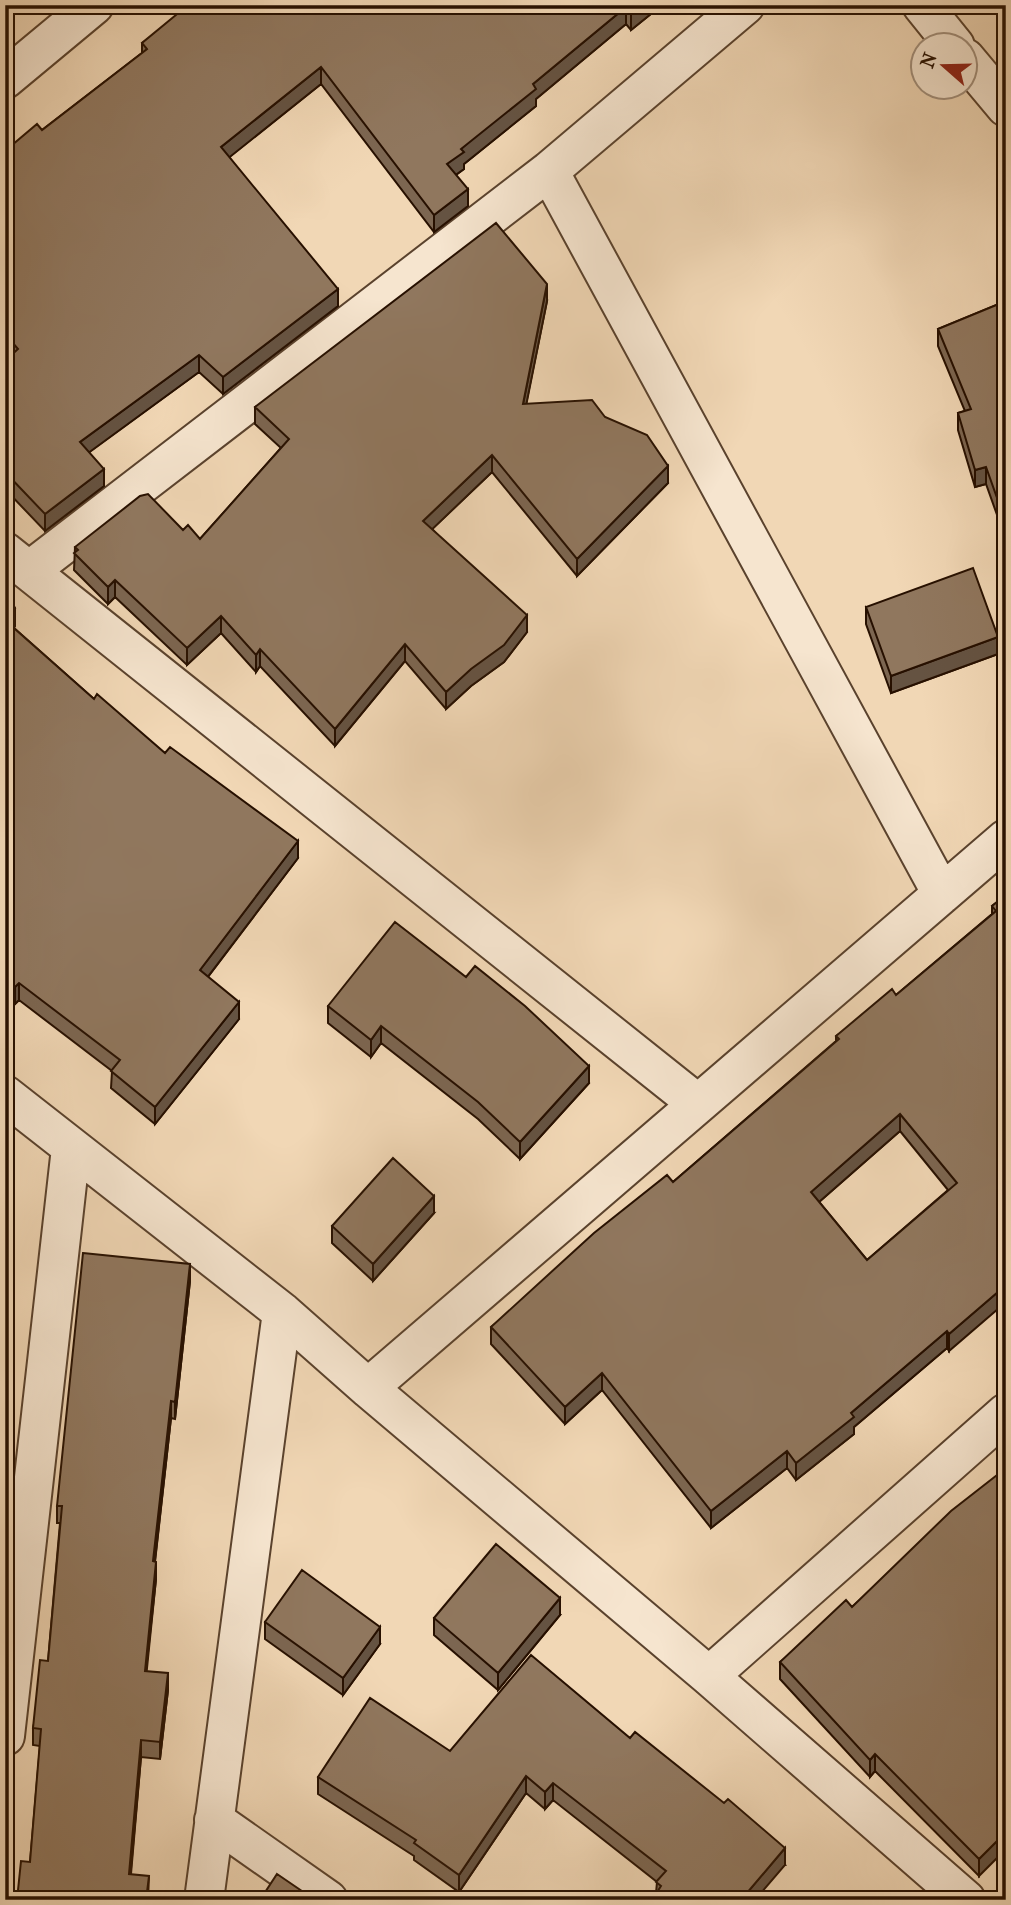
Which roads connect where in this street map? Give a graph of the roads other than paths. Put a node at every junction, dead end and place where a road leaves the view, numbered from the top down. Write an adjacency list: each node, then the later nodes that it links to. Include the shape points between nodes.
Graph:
1 (94, 5): 6 (street)
2 (745, 5): 8 (street)
3 (922, 5): 4 (street)
4 (944, 32)
5 (979, 75): 7 (street)
6 (5, 79)
7 (1006, 107)
8 (549, 171): 9 (street); 11 (street)
9 (17, 562): 13 (street)
10 (1006, 839): 11 (street)
11 (942, 894): 13 (street)
12 (5, 1095): 14 (street)
13 (698, 1104): 16 (street)
14 (71, 1148): 15 (street); 19 (street)
15 (282, 1312): 16 (street); 20 (street)
16 (368, 1388): 18 (street)
17 (1006, 1413): 18 (street)
18 (709, 1676): 21 (street)
19 (5, 1736)
20 (214, 1821): 22 (street); 23 (street)
21 (963, 1899)
22 (204, 1900)
23 (328, 1900)

